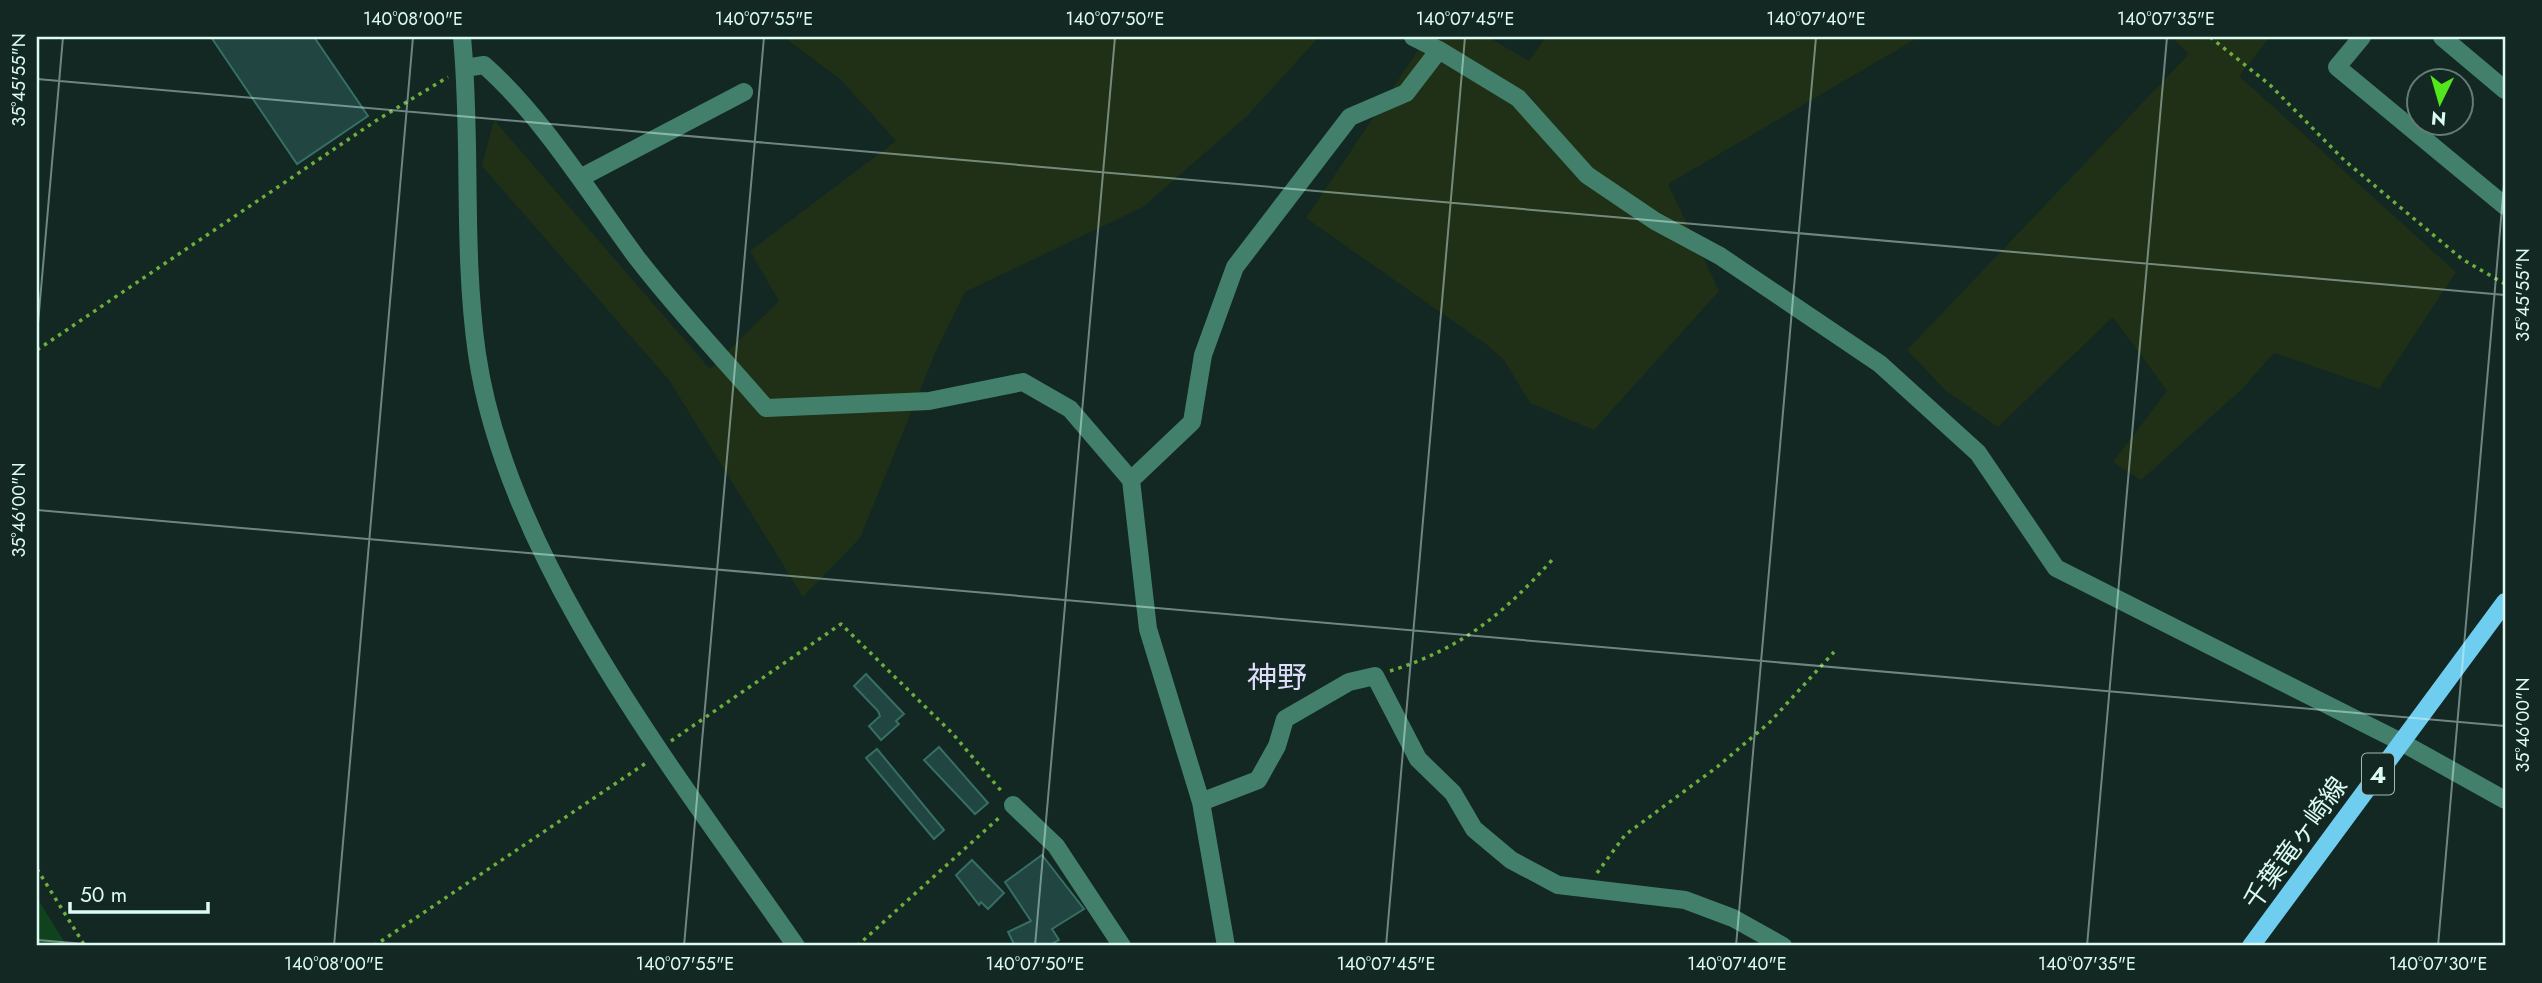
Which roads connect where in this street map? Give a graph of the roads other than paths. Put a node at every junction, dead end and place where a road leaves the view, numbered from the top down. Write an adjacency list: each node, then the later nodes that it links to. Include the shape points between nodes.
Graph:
1 (462, 37): 6 (street)
2 (1413, 37): 5 (street)
3 (2362, 37): 10 (street, via 2337,67)
4 (2442, 37): 7 (street)
5 (1439, 50): 11 (street, via 1406,93 1350,117 1234,267 1203,355 1192,422); 13 (street, via 1518,98 1587,175 1655,221 1720,256 1880,364 1978,453 2056,568)
6 (465, 68): 9 (street, via 484,65 502,81); 17 (street, via 469,276 477,356 494,430 524,510 558,584 661,750)
7 (2505, 90)
8 (744, 92): 9 (street)
9 (580, 178): 11 (street, via 639,260 766,408 929,401 1024,382 1070,409)
10 (2505, 206)
11 (1131, 480): 15 (street, via 1148,629)
12 (2505, 602): 13 (main road, 千葉竜ヶ崎線 / 4)
13 (2401, 742): 14 (street); 21 (main road, 千葉竜ヶ崎線 / 4)
14 (2505, 800)
15 (1201, 802): 19 (street); 20 (street, via 1258,780 1277,746 1285,719 1349,682 1375,676 1418,760 1453,793 1474,829 1511,860 1543,880 1685,900 1734,918)
16 (1013, 804): 18 (street, via 1056,846)
17 (796, 946)
18 (1122, 946)
19 (1226, 946)
20 (1783, 946)
21 (2251, 946)

